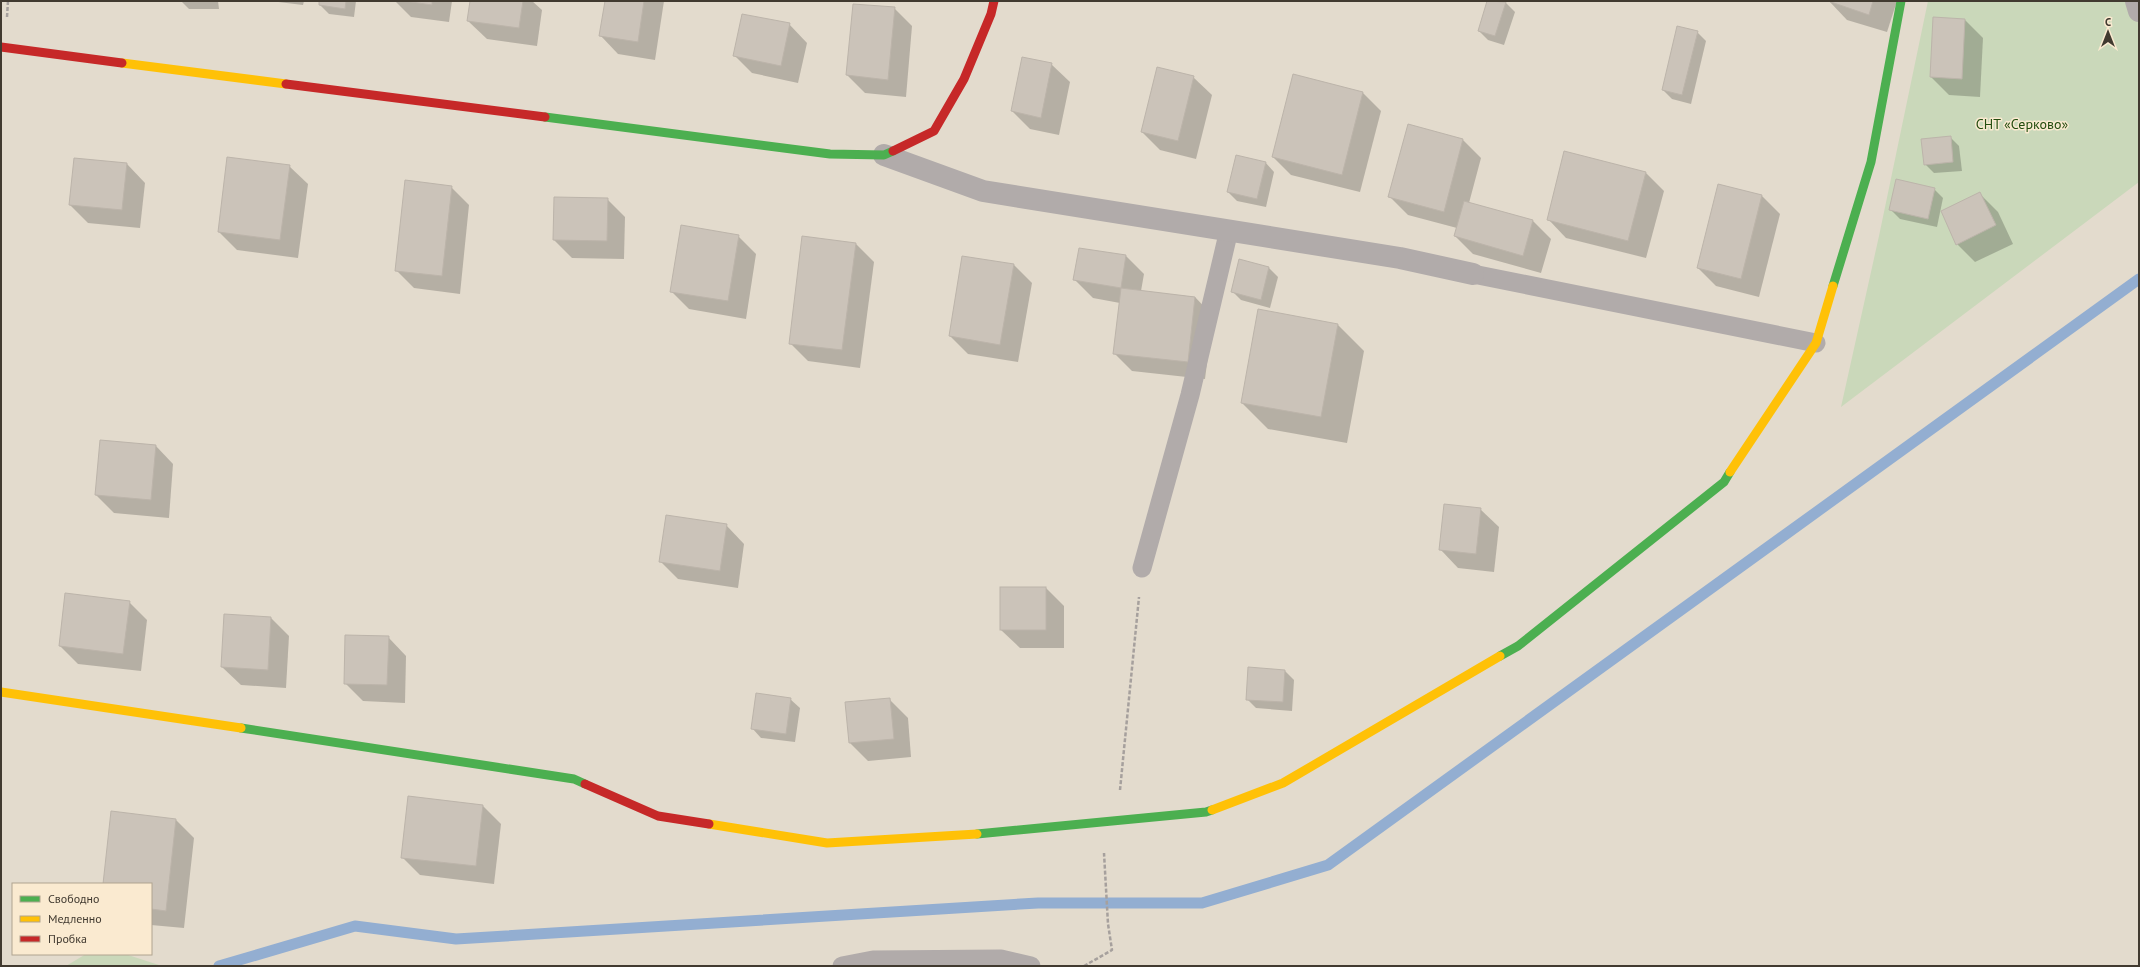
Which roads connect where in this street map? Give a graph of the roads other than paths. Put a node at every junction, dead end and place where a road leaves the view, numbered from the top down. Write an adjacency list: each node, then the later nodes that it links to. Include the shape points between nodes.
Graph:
1 (994, 1): 6 (street, via 964,79 934,131)
2 (1901, 1): 9 (street, via 1871,162)
3 (2136, 1): 4 (street)
4 (2139, 11)
5 (1, 47): 6 (street, via 830,154)
6 (884, 155): 7 (street, via 983,191)
7 (1229, 230): 8 (street, via 1400,258); 10 (lane, via 1190,395)
8 (1473, 274): 9 (lane)
9 (1816, 343): 11 (street, via 1724,482 1518,646 1283,783 1206,812 1008,832 827,843 658,816 574,779)
10 (1142, 568)
11 (1, 692)
12 (842, 966): 13 (lane, via 873,960 1001,958)
13 (1031, 966)

